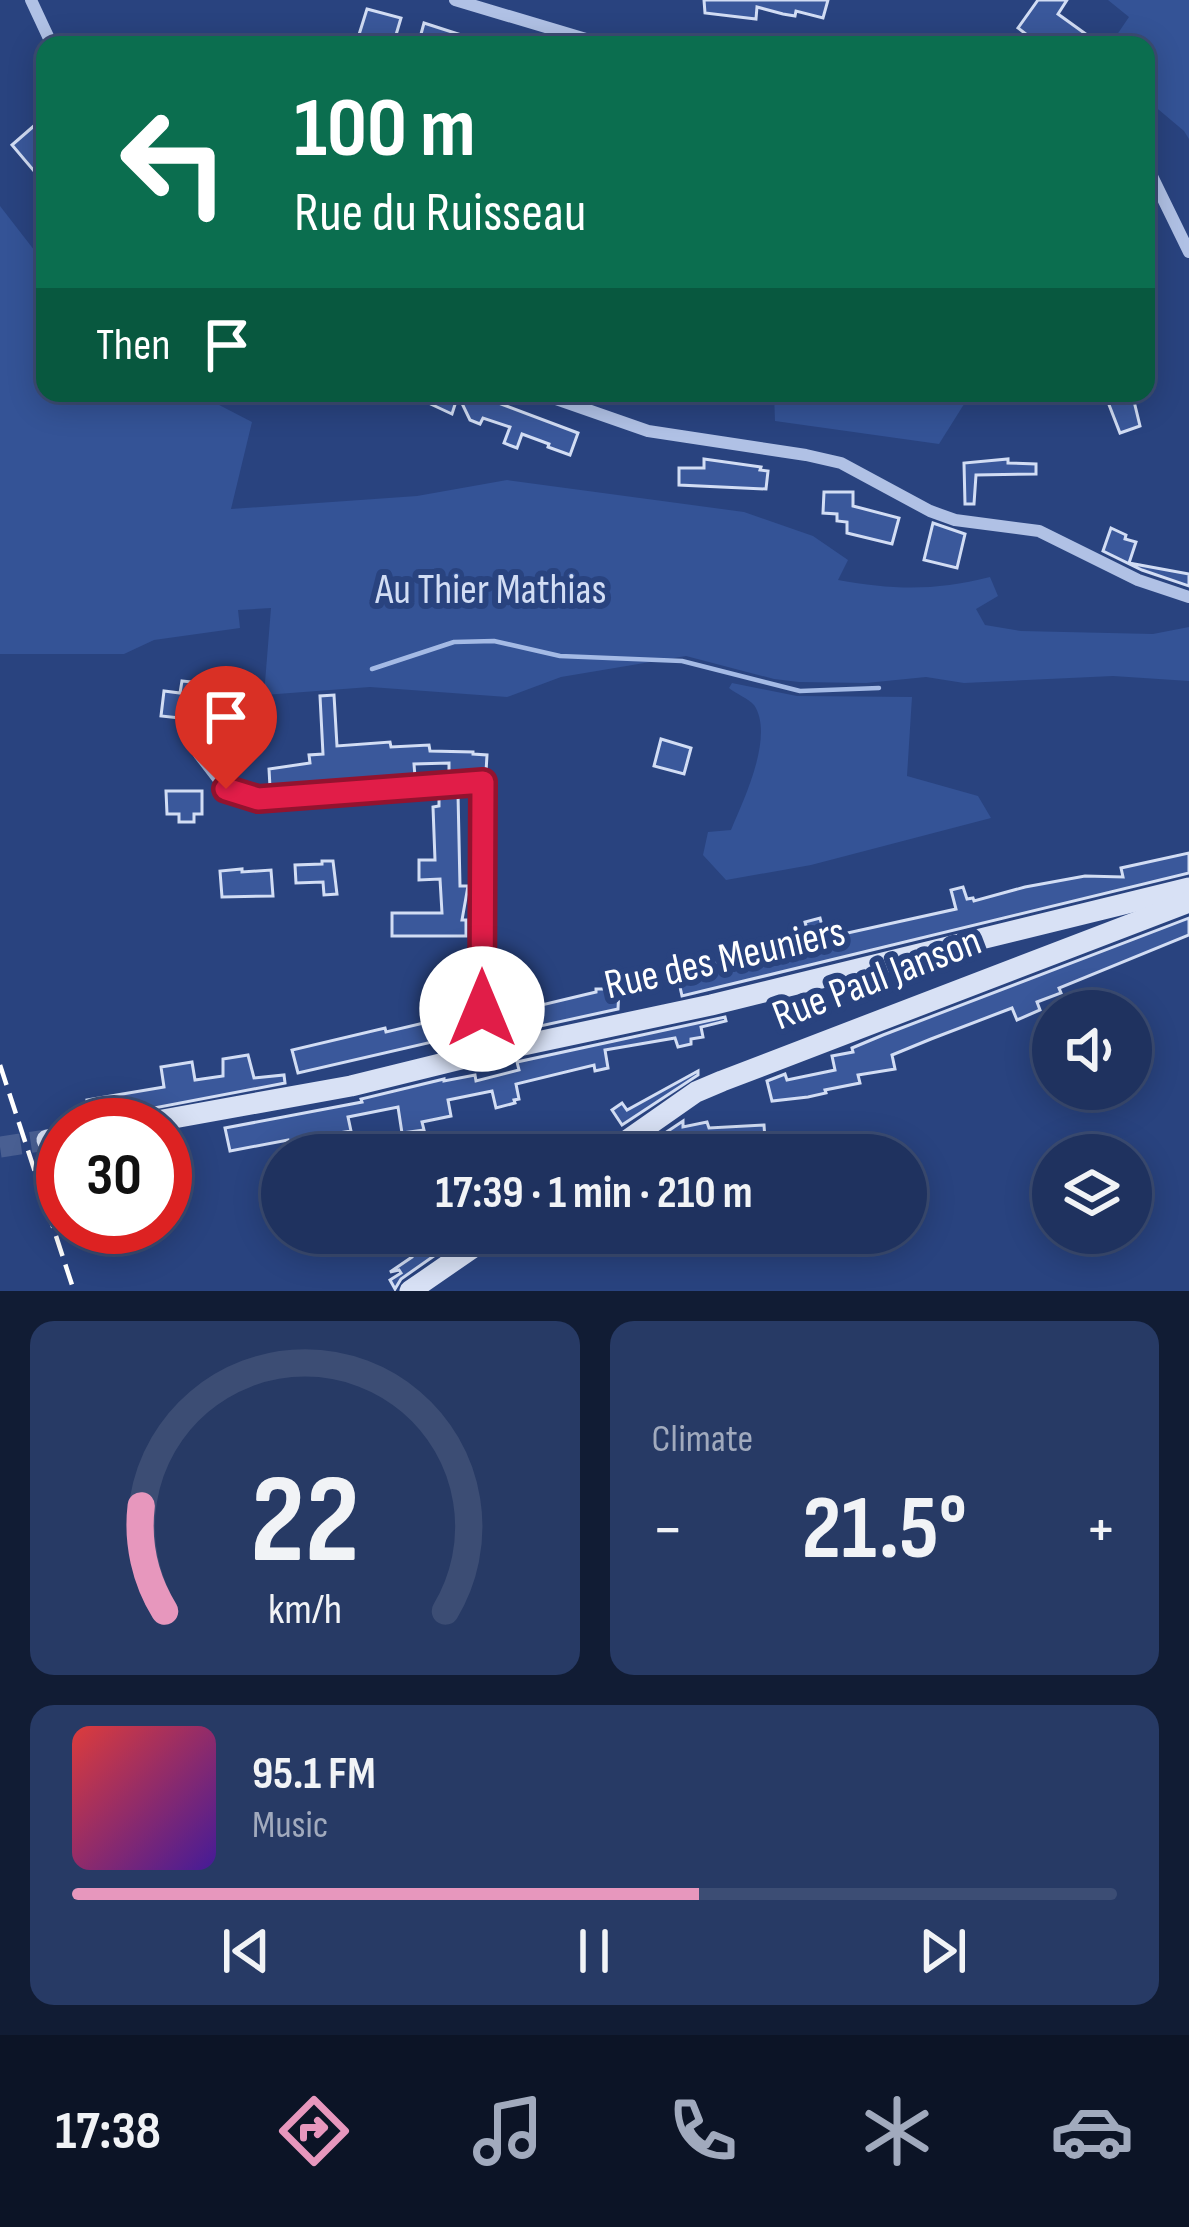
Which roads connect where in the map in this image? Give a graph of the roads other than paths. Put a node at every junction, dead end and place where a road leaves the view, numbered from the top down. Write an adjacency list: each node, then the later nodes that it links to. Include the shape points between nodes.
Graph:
1 (31, 0): 3 (street)
2 (454, 0): 4 (street)
3 (48, 36)
4 (576, 36)
5 (1155, 182): 6 (street)
6 (1189, 252)
7 (565, 402): 8 (street, via 648,431 841,463 930,511 1040,531)
8 (1189, 597)
9 (199, 754): 12 (street, via 226,789 258,799 483,782)
10 (1189, 888): 12 (street, Rue des Meuniers)
11 (1189, 902): 14 (street, Rue Paul Janson, via 722,1081)
12 (482, 1054): 13 (street, Rue des Meuniers)
13 (192, 1115)
14 (636, 1134)
15 (464, 1254): 16 (street)
16 (410, 1291)

